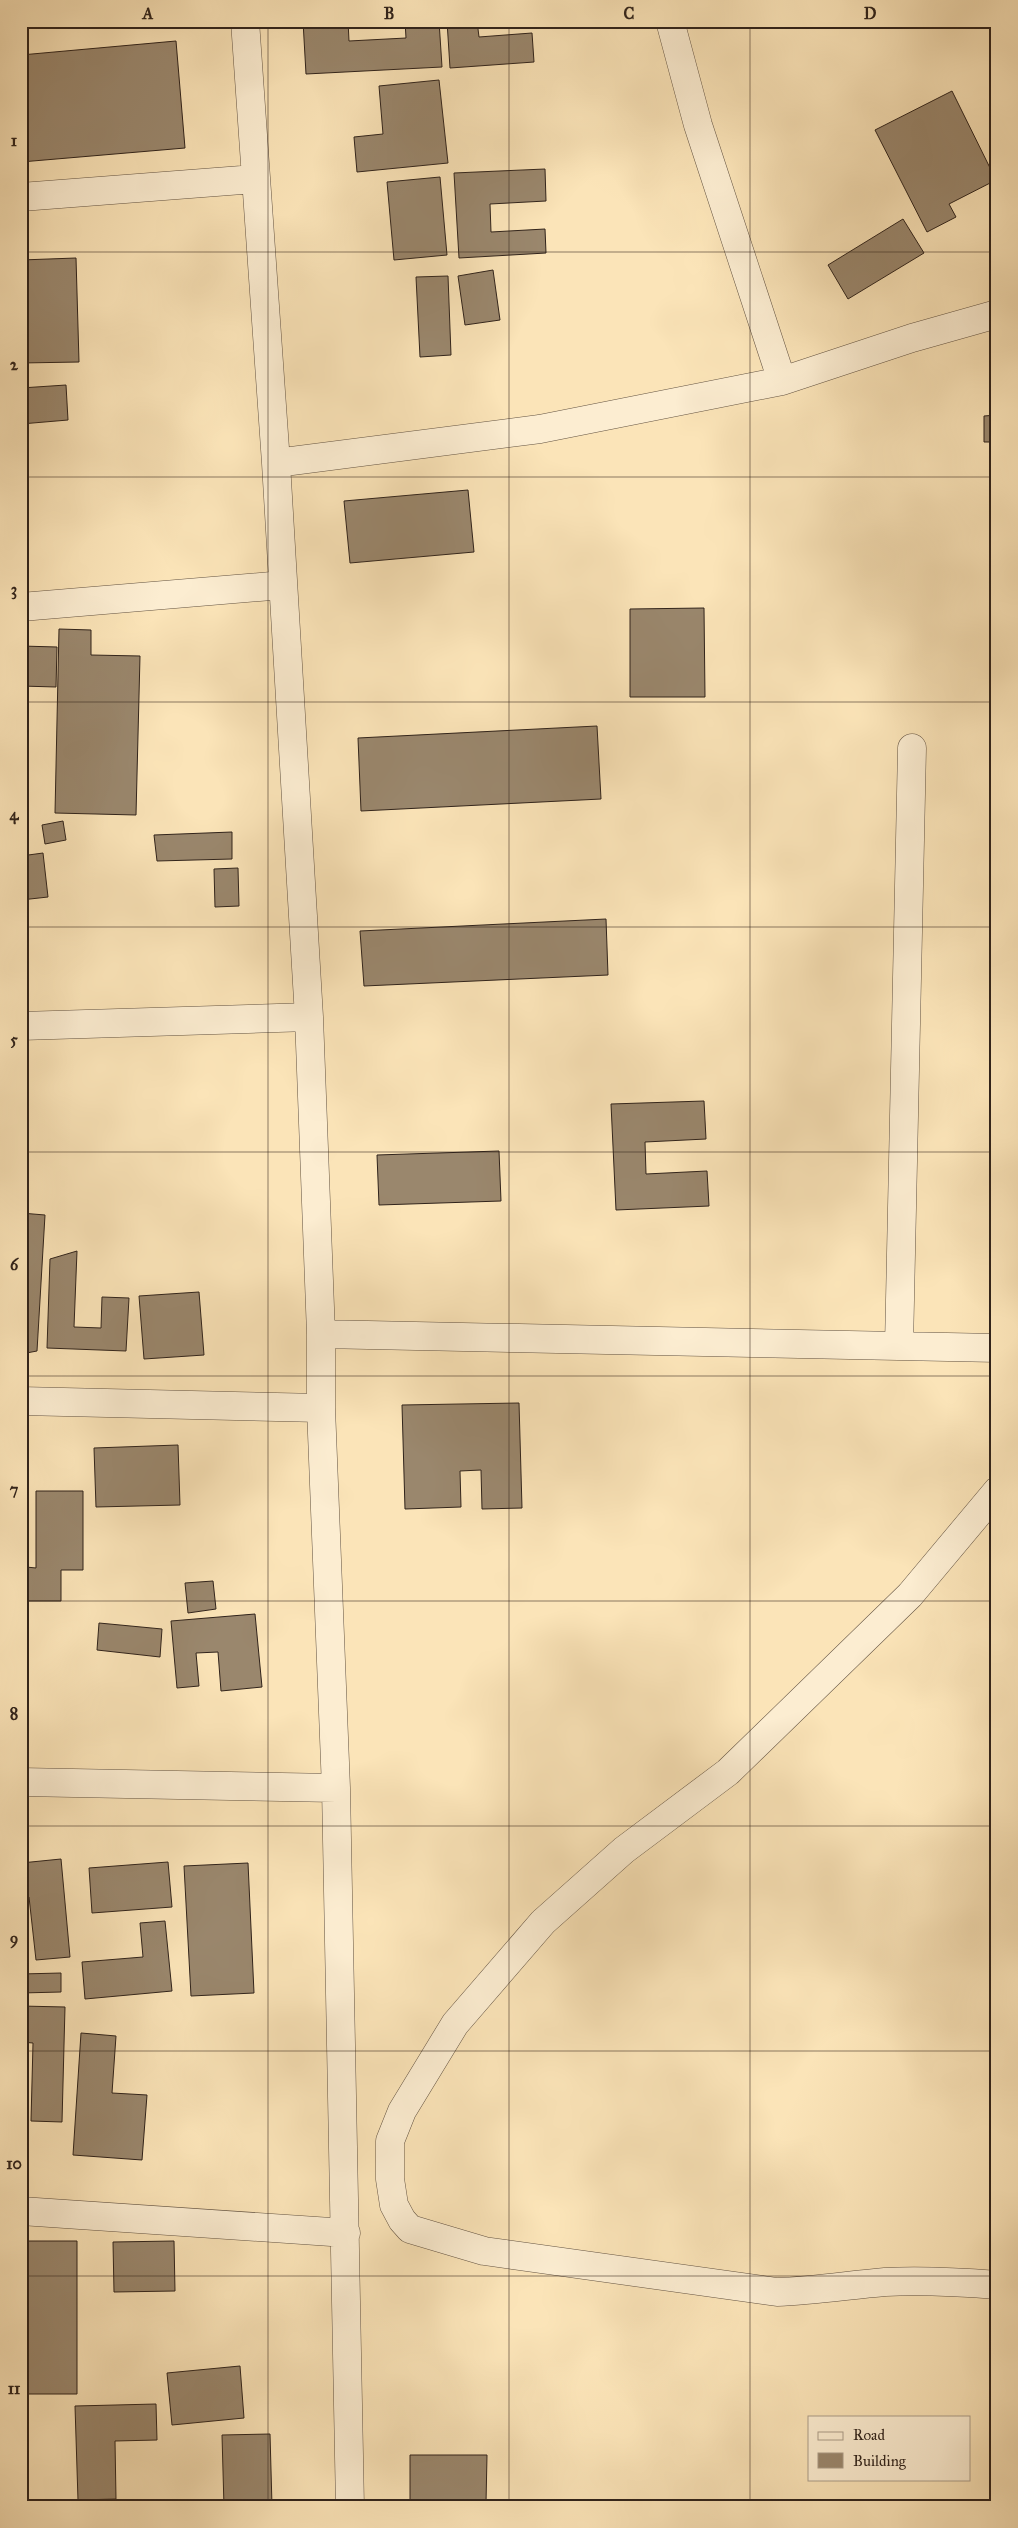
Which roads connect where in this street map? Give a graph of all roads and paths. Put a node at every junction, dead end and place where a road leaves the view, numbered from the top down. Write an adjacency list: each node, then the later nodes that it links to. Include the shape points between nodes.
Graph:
1 (246, 21): 3 (street)
2 (670, 21): 6 (street, via 698,125)
3 (255, 179): 4 (street); 7 (street)
4 (21, 197)
5 (997, 314): 6 (street)
6 (782, 381): 7 (street, via 540,429)
7 (276, 463): 8 (street)
8 (283, 585): 9 (street); 11 (street)
9 (21, 607)
10 (912, 748): 14 (street)
11 (308, 1017): 12 (street); 13 (street)
12 (21, 1026)
13 (321, 1334): 14 (street); 17 (street)
14 (899, 1346): 15 (street)
15 (997, 1348)
16 (21, 1401): 17 (street)
17 (320, 1408): 20 (street)
18 (997, 1491): 23 (street, via 910,1596 728,1772 624,1850 543,1922 455,2024 402,2111 390,2141 390,2179 394,2204 402,2220 410,2229 484,2251 777,2292 921,2281)
19 (21, 1782): 20 (street)
20 (336, 1788): 22 (street)
21 (21, 2211): 22 (street)
22 (346, 2233): 24 (street)
23 (997, 2285)
24 (350, 2507)

